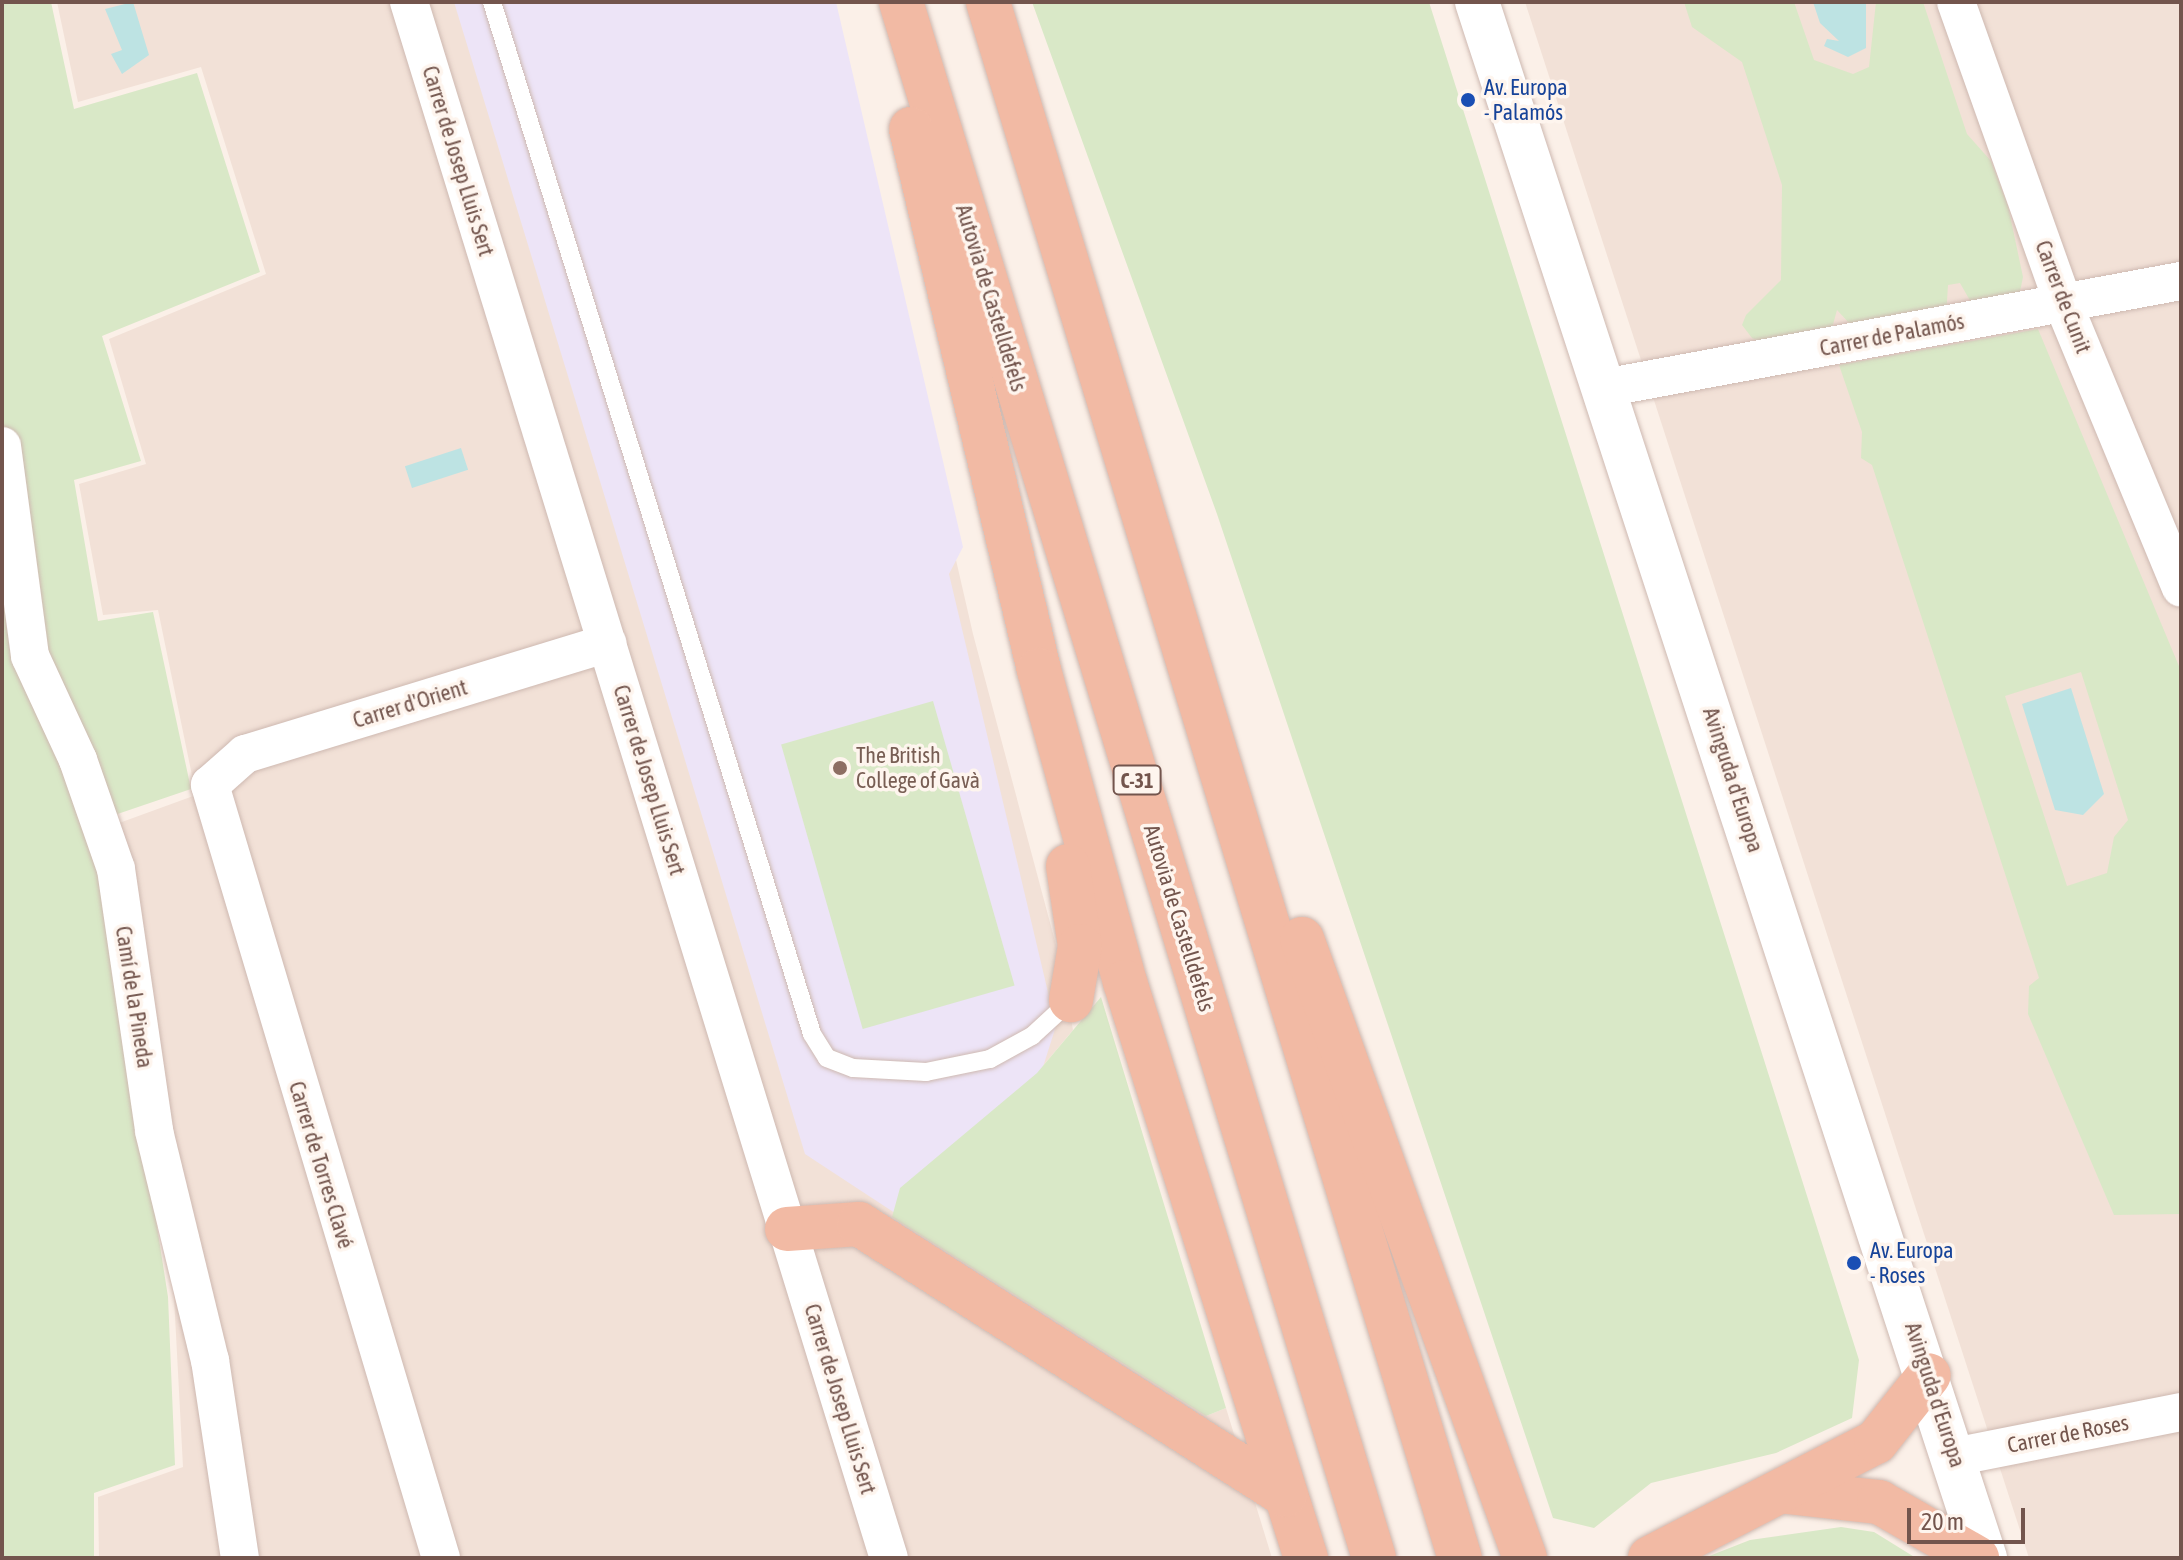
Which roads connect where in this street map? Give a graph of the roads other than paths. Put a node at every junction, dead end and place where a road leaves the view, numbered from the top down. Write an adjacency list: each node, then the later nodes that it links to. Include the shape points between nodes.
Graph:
1 (409, 2): 14 (street, Carrer de Josep Lluis Sert)
2 (492, 2): 17 (lane, via 812,1034 827,1058 853,1068 926,1072 990,1059 1032,1036)
3 (882, 2): 15 (highway)
4 (901, 2): 28 (highway, Autovia de Castelldefels / C-31)
5 (988, 2): 12 (highway)
6 (1477, 2): 10 (street, Avinguda d'Europa)
7 (1956, 2): 9 (street, Carrer de Cunit)
8 (2181, 281): 9 (street, Carrer de Palamós)
9 (2063, 303): 10 (street, Carrer de Palamós); 13 (street, Carrer de Cunit)
10 (1604, 388): 19 (street, Avinguda d'Europa)
11 (2, 446): 24 (street, Camí de la Pineda, via 30,656 78,760 116,869 154,1131 210,1360)
12 (1158, 550): 29 (highway); 30 (highway)
13 (2181, 588)
14 (607, 643): 16 (street, Carrer d'Orient, via 245,754); 18 (street, Carrer de Josep Lluis Sert)
15 (1039, 670): 17 (highway, via 1080,946); 23 (highway, via 1125,982)
16 (216, 772): 25 (street, Carrer de Torres Clavé, via 209,800)
17 (1071, 1000)
18 (787, 1229): 23 (highway, via 859,1224); 26 (street, Carrer de Josep Lluis Sert)
19 (1929, 1375): 21 (street, Avinguda d'Europa); 22 (highway, via 1876,1442)
20 (2181, 1412): 21 (street, Carrer de Roses)
21 (1954, 1457): 33 (street, Avinguda d'Europa)
22 (1787, 1492): 31 (highway, via 1708,1522); 32 (highway, via 1879,1502)
23 (1285, 1495): 27 (highway)
24 (240, 1558)
25 (441, 1558)
26 (889, 1558)
27 (1306, 1558)
28 (1374, 1558)
29 (1460, 1558)
30 (1525, 1558)
31 (1650, 1558)
32 (1977, 1558)
33 (1985, 1558)

